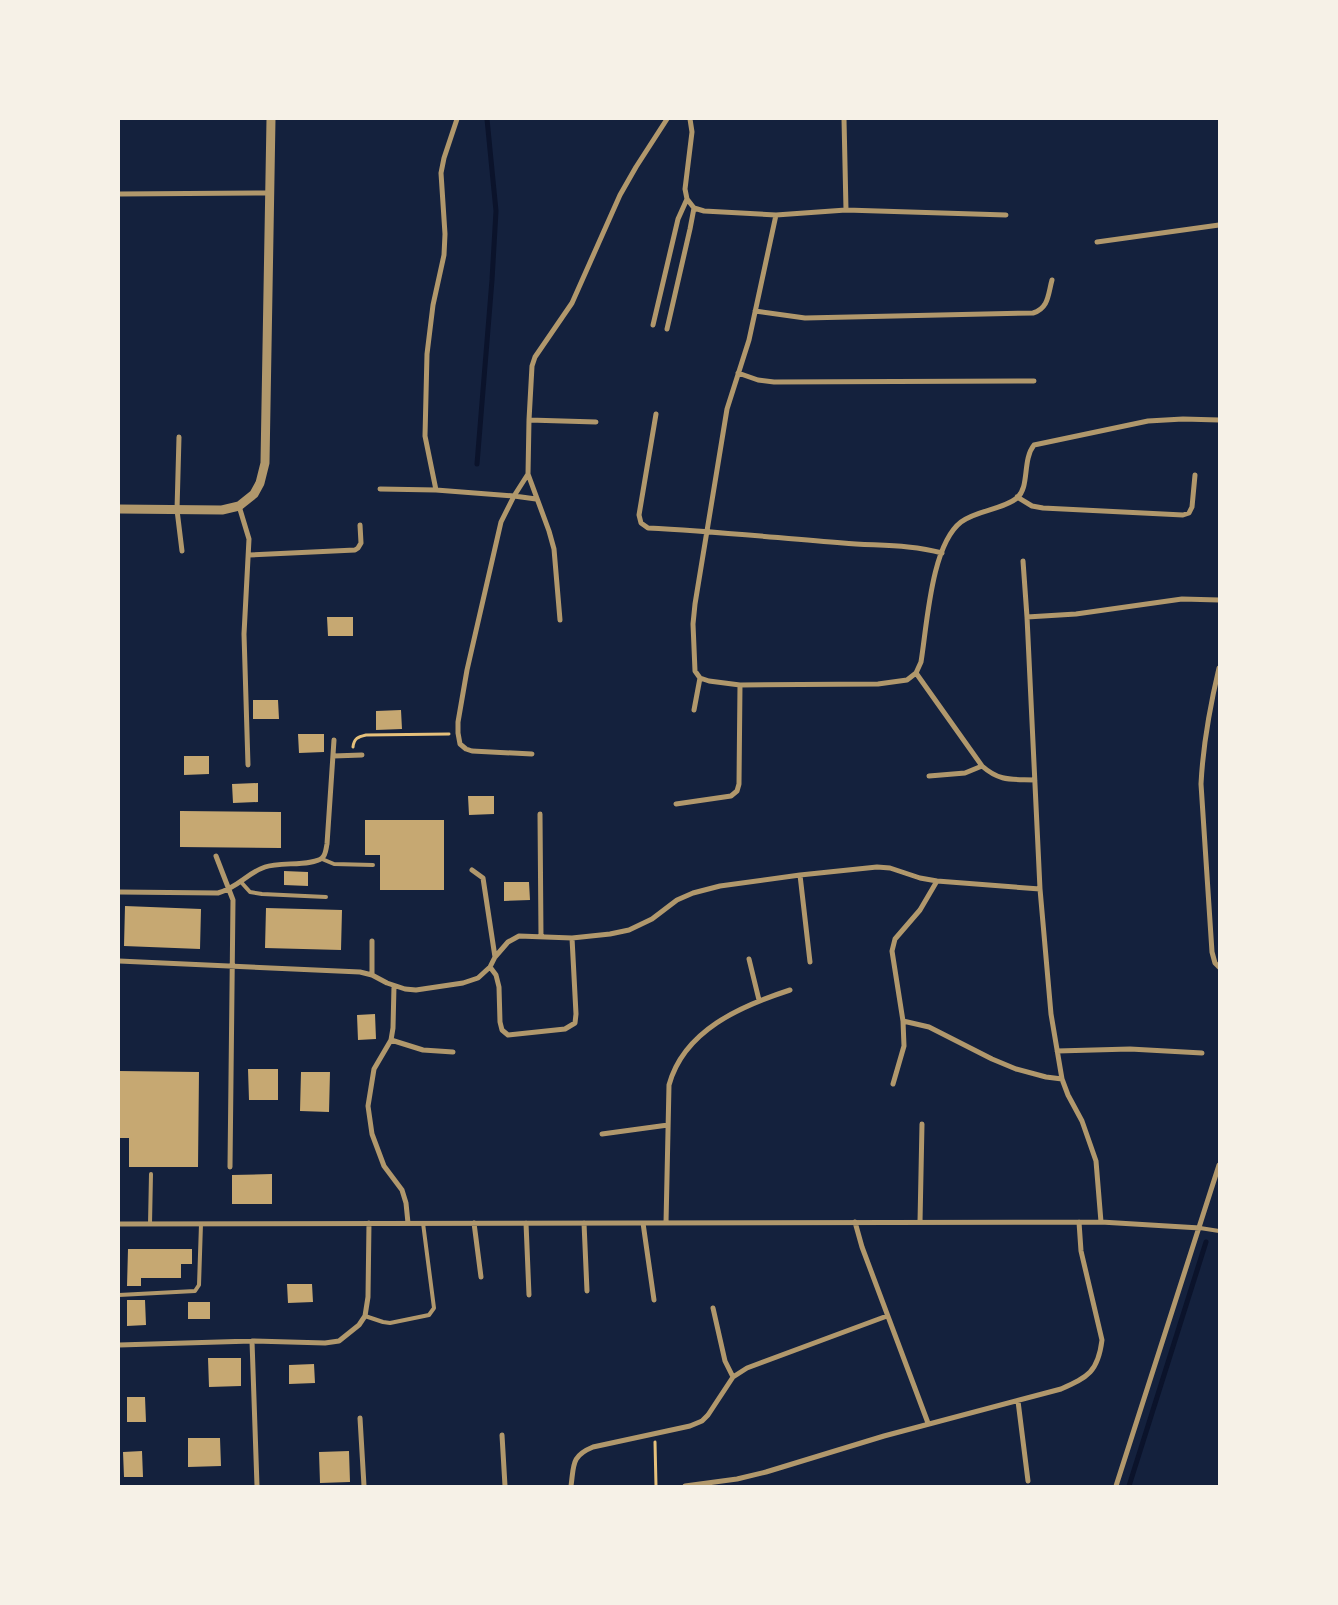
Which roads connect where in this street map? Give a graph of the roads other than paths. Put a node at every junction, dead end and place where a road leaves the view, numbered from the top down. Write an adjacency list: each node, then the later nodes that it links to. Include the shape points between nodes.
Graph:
1 (271, 119): 6 (street)
2 (457, 119): 29 (street, via 441,173 444,255 427,354 425,436)
3 (667, 119): 22 (street, via 620,195 572,303 534,357)
4 (690, 119): 8 (street, via 692,132)
5 (844, 119): 10 (street)
6 (270, 193): 7 (street); 33 (street, via 265,463 254,494)
7 (119, 194)
8 (686, 199): 9 (street); 17 (street, via 678,219)
9 (694, 208): 11 (street); 18 (street)
10 (846, 210): 11 (street); 12 (street)
11 (776, 215): 16 (street)
12 (1006, 215)
13 (1219, 225): 14 (street)
14 (1097, 242)
15 (1052, 280): 16 (street, via 1046,305 1033,313 805,318)
16 (755, 311): 19 (street)
17 (653, 325)
18 (666, 329)
19 (738, 373): 20 (street, via 774,382); 37 (street, via 727,408)
20 (1034, 381)
21 (656, 414): 37 (street, via 639,515 642,523 648,528)
22 (529, 420): 24 (street); 26 (street)
23 (1219, 420): 31 (street, via 1148,422 1034,445 1029,450 1023,490)
24 (596, 422)
25 (179, 437): 35 (street)
26 (528, 474): 30 (street); 32 (street)
27 (1195, 474): 31 (street, via 1192,507 1183,515 1043,508)
28 (380, 489): 29 (street)
29 (436, 490): 30 (street)
30 (514, 496): 32 (street); 51 (street, via 501,522 467,670 458,733 460,744 466,749)
31 (1017, 498): 39 (street, via 961,522 953,530)
32 (536, 499): 44 (street, via 554,549)
33 (239, 506): 35 (street, via 222,510); 40 (street, via 249,539)
34 (119, 509): 35 (street)
35 (178, 510): 38 (street)
36 (360, 525): 40 (street, via 361,543 355,550)
37 (706, 531): 39 (street, via 908,546); 47 (street, via 693,624 693,661)
38 (182, 551)
39 (942, 553): 46 (street, via 935,571 921,662)
40 (249, 554): 54 (street, via 244,634)
41 (1023, 561): 43 (street)
42 (1219, 600): 43 (street, via 1182,599 1076,614)
43 (1027, 617): 57 (street)
44 (560, 620)
45 (1219, 668): 80 (street, via 1202,760 1201,784 1212,952)
46 (916, 673): 48 (street, via 907,680 878,684); 55 (street)
47 (700, 678): 48 (street); 49 (street)
48 (740, 685): 58 (street, via 737,791 731,796)
49 (694, 710)
50 (334, 740): 53 (street)
51 (532, 754)
52 (362, 755): 53 (street)
53 (333, 756): 61 (street, via 327,844)
54 (248, 765)
55 (982, 766): 56 (street, via 965,773); 57 (street, via 992,776 1003,779)
56 (930, 776)
57 (1035, 780): 67 (street)
58 (676, 804)
59 (540, 814): 71 (street)
60 (216, 856): 68 (street)
61 (322, 859): 62 (lane, via 334,864); 66 (street, via 264,867)
62 (372, 865)
63 (472, 870): 74 (street, via 483,878)
64 (800, 875): 65 (street, via 883,867); 72 (street, via 693,893 629,930); 77 (street)
65 (937, 881): 67 (street); 85 (street, via 920,910 895,939 892,951)
66 (241, 882): 68 (street); 70 (lane, via 250,892)
67 (1040, 889): 87 (street)
68 (230, 890): 69 (street, via 218,893); 78 (street, via 234,908)
69 (119, 892)
70 (326, 897)
71 (541, 937): 72 (street); 74 (street, via 519,936 508,942)
72 (572, 938): 79 (street, via 576,1014 575,1023 565,1029 508,1035 502,1030 499,988)
73 (372, 941): 81 (street)
74 (495, 957): 79 (street)
75 (749, 959): 84 (street)
76 (119, 961): 78 (street)
77 (810, 962)
78 (232, 966): 81 (street); 96 (street)
79 (490, 967): 82 (street, via 478,978 463,983 416,990)
80 (1219, 967)
81 (372, 975): 82 (street)
82 (394, 986): 86 (street)
83 (790, 990): 84 (street)
84 (759, 1000): 93 (street, via 728,1016 685,1051 673,1069 669,1085)
85 (903, 1021): 90 (street, via 929,1027 1016,1068); 91 (street, via 904,1046)
86 (391, 1040): 88 (street, via 417,1049); 104 (street, via 374,1069 368,1106 369,1123 384,1166 402,1190)
87 (1057, 1051): 89 (street, via 1130,1049); 90 (street)
88 (453, 1052)
89 (1202, 1053)
90 (1062, 1079): 102 (street, via 1096,1161)
91 (893, 1084)
92 (922, 1124): 100 (street)
93 (668, 1125): 94 (street); 98 (street)
94 (602, 1134)
95 (1219, 1165): 113 (street)
96 (230, 1167)
97 (151, 1174): 111 (lane)
98 (666, 1222): 99 (street); 109 (street)
99 (855, 1222): 100 (street); 122 (street)
100 (920, 1222): 101 (street)
101 (1079, 1222): 102 (street); 126 (street, via 1080,1251 1102,1340 1095,1367 1083,1380)
102 (1101, 1222): 113 (street)
103 (369, 1223): 104 (street); 112 (street); 121 (street)
104 (408, 1223): 105 (street)
105 (422, 1223): 106 (street); 121 (lane, via 434,1308 429,1314 390,1322)
106 (474, 1223): 107 (street); 115 (street)
107 (526, 1223): 108 (street); 118 (street)
108 (584, 1223): 109 (street); 116 (street)
109 (644, 1223): 119 (street)
110 (119, 1224): 111 (street)
111 (150, 1224): 112 (street)
112 (201, 1224): 117 (lane, via 199,1285 195,1291)
113 (1200, 1228): 114 (lane); 138 (street)
114 (1219, 1231)
115 (481, 1277)
116 (587, 1291)
117 (119, 1295)
118 (529, 1295)
119 (654, 1300)
120 (713, 1308): 125 (street, via 725,1360)
121 (365, 1316): 123 (street, via 359,1325 338,1341)
122 (887, 1316): 125 (street, via 747,1368); 128 (street)
123 (252, 1341): 124 (street); 132 (street)
124 (119, 1344)
125 (733, 1377): 135 (street, via 702,1421 582,1452 575,1461)
126 (1018, 1401): 128 (street); 131 (street)
127 (360, 1418): 133 (street)
128 (928, 1423): 130 (street)
129 (502, 1435): 134 (street)
130 (737, 1479): 136 (street); 137 (street)
131 (1028, 1481)
132 (257, 1486)
133 (364, 1486)
134 (505, 1486)
135 (571, 1486)
136 (685, 1486)
137 (738, 1486)
138 (1116, 1486)

